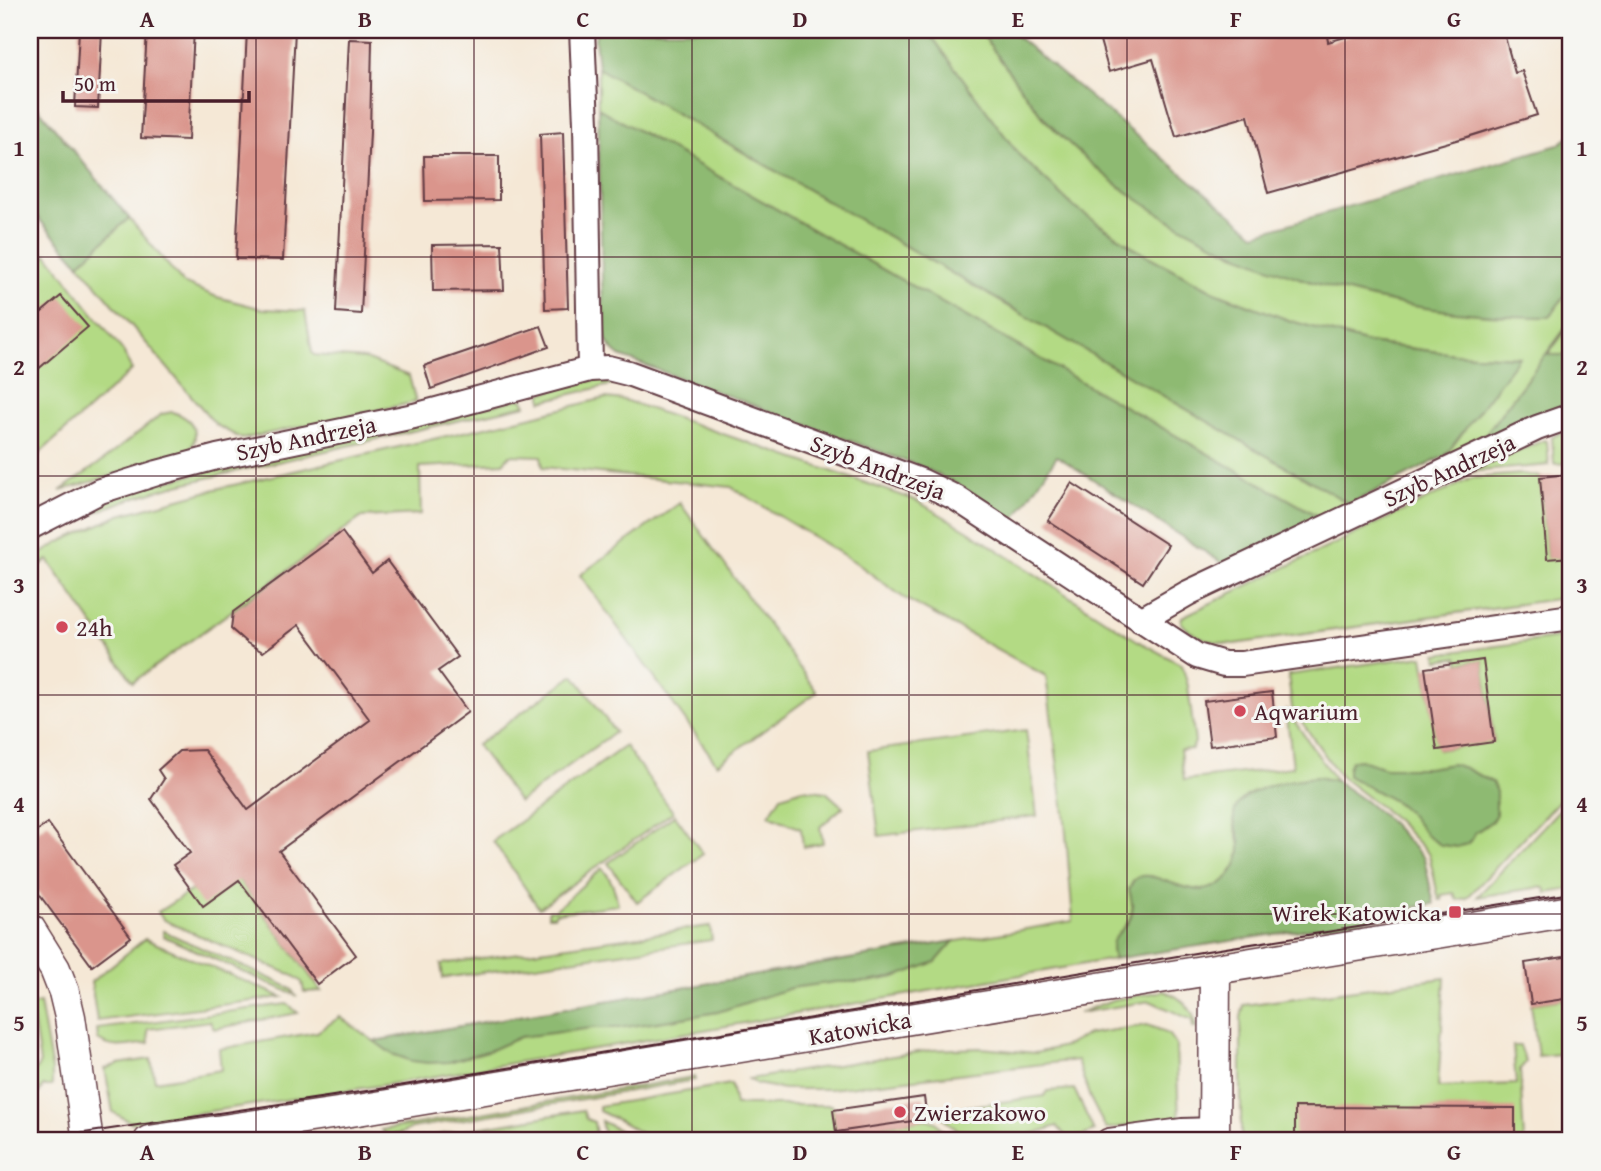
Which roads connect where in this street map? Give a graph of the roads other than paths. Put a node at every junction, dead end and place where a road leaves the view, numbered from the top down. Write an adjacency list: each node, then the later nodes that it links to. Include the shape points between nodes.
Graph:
1 (582, 30): 2 (street)
2 (590, 369): 4 (street, Szyb Andrzeja, via 414,416 156,473 100,491); 6 (street, Szyb Andrzeja, via 628,373 923,482 956,498)
3 (1571, 416): 6 (street, Szyb Andrzeja, via 1188,593)
4 (30, 527)
5 (1571, 617): 6 (street, Szyb Andrzeja, via 1242,664 1197,656)
6 (1141, 620)
7 (1571, 911): 9 (street, Katowicka)
8 (30, 929): 11 (street, via 64,992)
9 (1215, 969): 10 (street); 12 (street, Katowicka)
10 (1214, 1136): 13 (street, via 1182,1131)
11 (88, 1141)
12 (149, 1141)
13 (1109, 1141)

